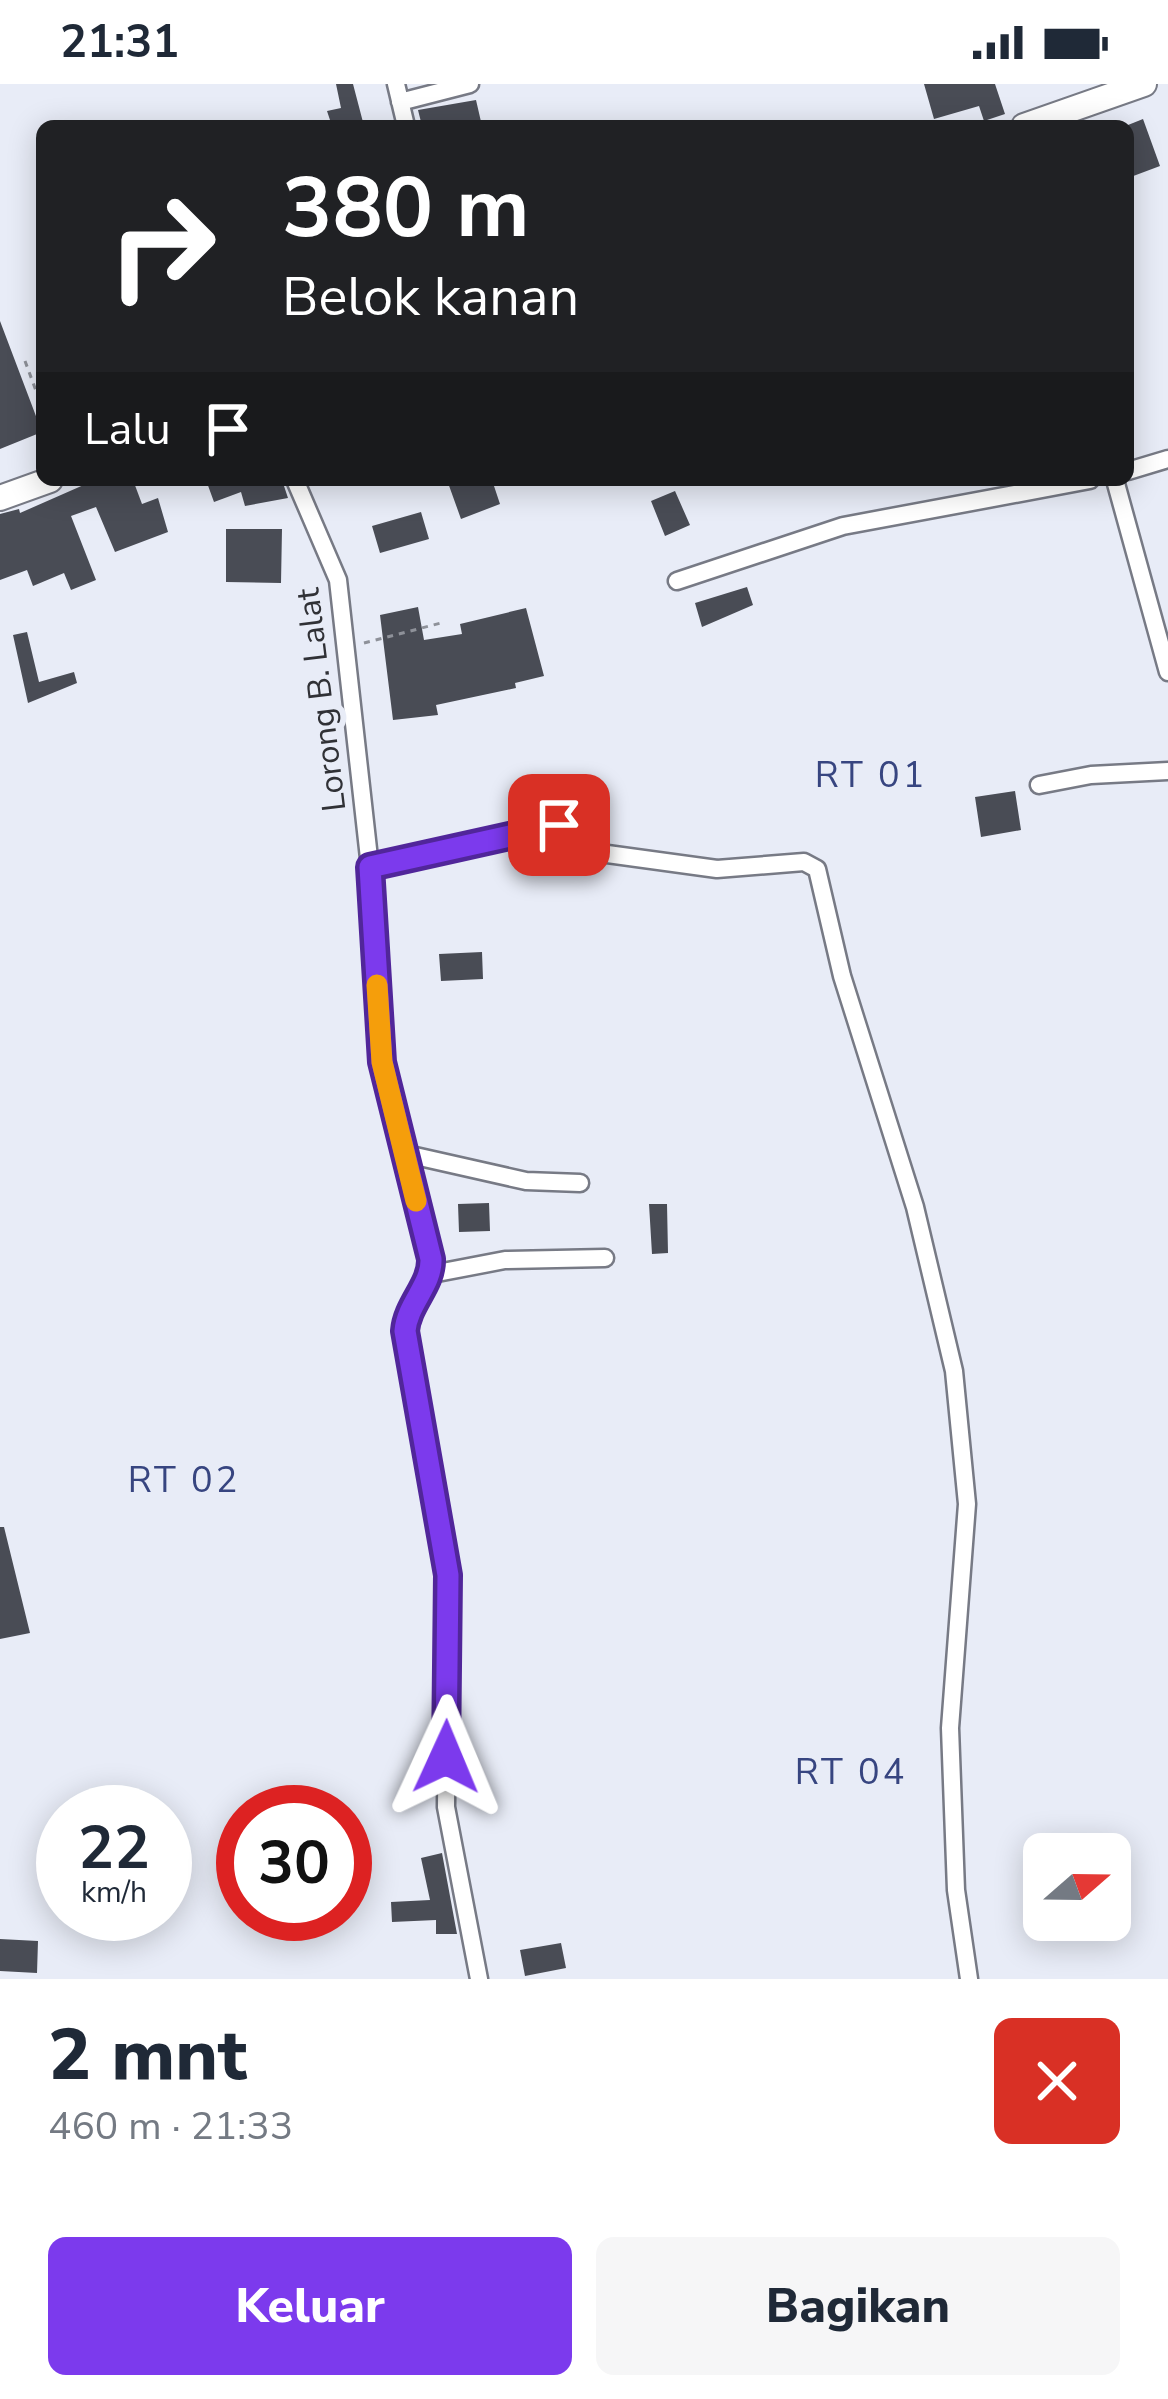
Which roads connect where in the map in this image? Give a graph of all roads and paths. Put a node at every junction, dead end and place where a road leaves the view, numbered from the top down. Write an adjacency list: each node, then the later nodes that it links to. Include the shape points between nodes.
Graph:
1 (470, 84): 3 (street)
2 (1144, 84): 4 (main road)
3 (398, 93)
4 (1041, 120)
5 (26, 361): 6 (path)
6 (36, 390)
7 (1168, 459): 8 (street)
8 (1134, 469)
9 (36, 485): 13 (main road)
10 (298, 486): 16 (street, Lorong B. Lalat, via 332,558)
11 (1058, 486): 14 (street, via 843,526)
12 (1117, 486): 17 (street)
13 (0, 498)
14 (677, 581)
15 (441, 622): 16 (path)
16 (345, 647): 20 (street, Lorong B. Lalat)
17 (1168, 672)
18 (1168, 771): 19 (street)
19 (1039, 785)
20 (370, 867): 21 (street, Lorong B. Lalat, via 382,1062); 26 (street, via 551,824 600,853 716,869 804,862 817,869 916,1208 954,1371 967,1504 950,1728 956,1890)
21 (402, 1153): 22 (street, via 540,1183); 24 (street, Lorong B. Lalat)
22 (580, 1183)
23 (605, 1258): 24 (street, via 505,1260)
24 (432, 1274): 25 (street, via 405,1331 448,1575 446,1808)
25 (479, 1979)
26 (969, 1979)

